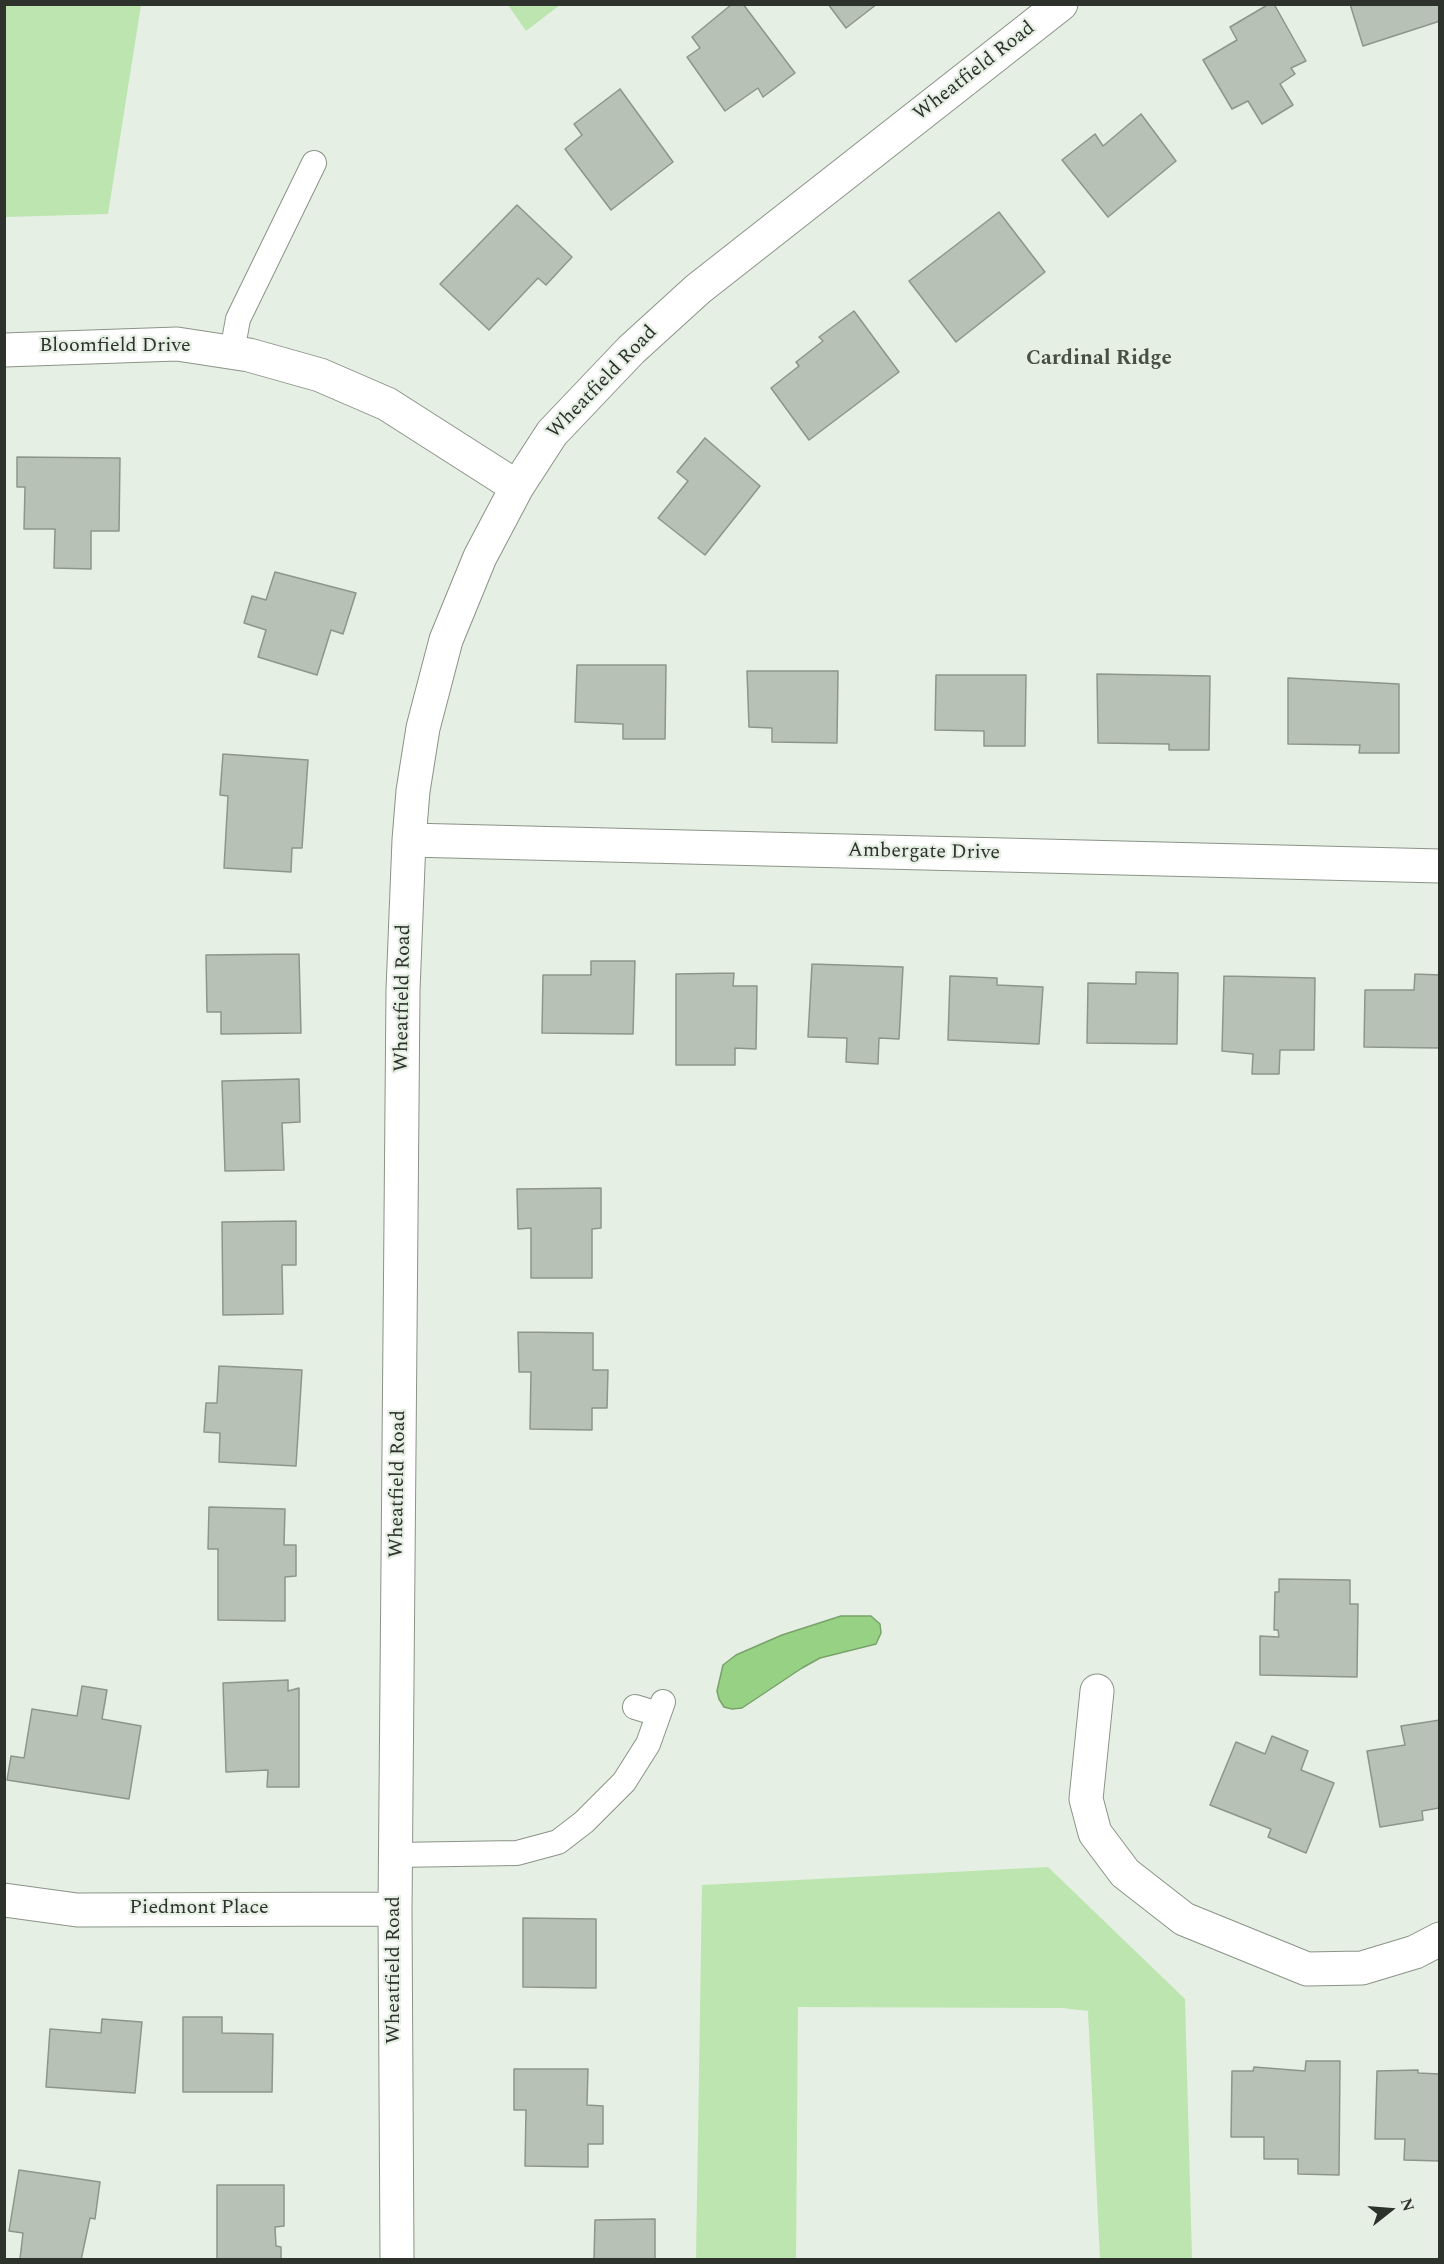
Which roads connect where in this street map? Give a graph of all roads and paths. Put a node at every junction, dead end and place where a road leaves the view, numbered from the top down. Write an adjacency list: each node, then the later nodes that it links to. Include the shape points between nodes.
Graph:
1 (1061, 4): 5 (street, Wheatfield Road, via 698,289 630,350 552,433)
2 (314, 163): 4 (lane, via 238,319)
3 (4, 350): 4 (street, Bloomfield Drive, via 177,344)
4 (232, 352): 5 (street, Bloomfield Drive, via 320,375 387,404)
5 (517, 487): 6 (street, Wheatfield Road, via 480,557 446,640 423,728)
6 (408, 840): 7 (street, Ambergate Drive); 10 (street, Wheatfield Road, via 403,990)
7 (1440, 866)
8 (1097, 1691): 13 (street, via 1086,1799 1095,1833 1125,1873 1184,1919 1307,1969 1362,1968 1415,1952)
9 (635, 1707): 10 (lane, via 660,1708 648,1744 624,1782 558,1842 517,1853)
10 (395, 1855): 12 (street, Wheatfield Road)
11 (4, 1900): 12 (street, Piedmont Place, via 77,1910)
12 (395, 1909): 14 (street, Wheatfield Road)
13 (1440, 1939)
14 (397, 2259)

